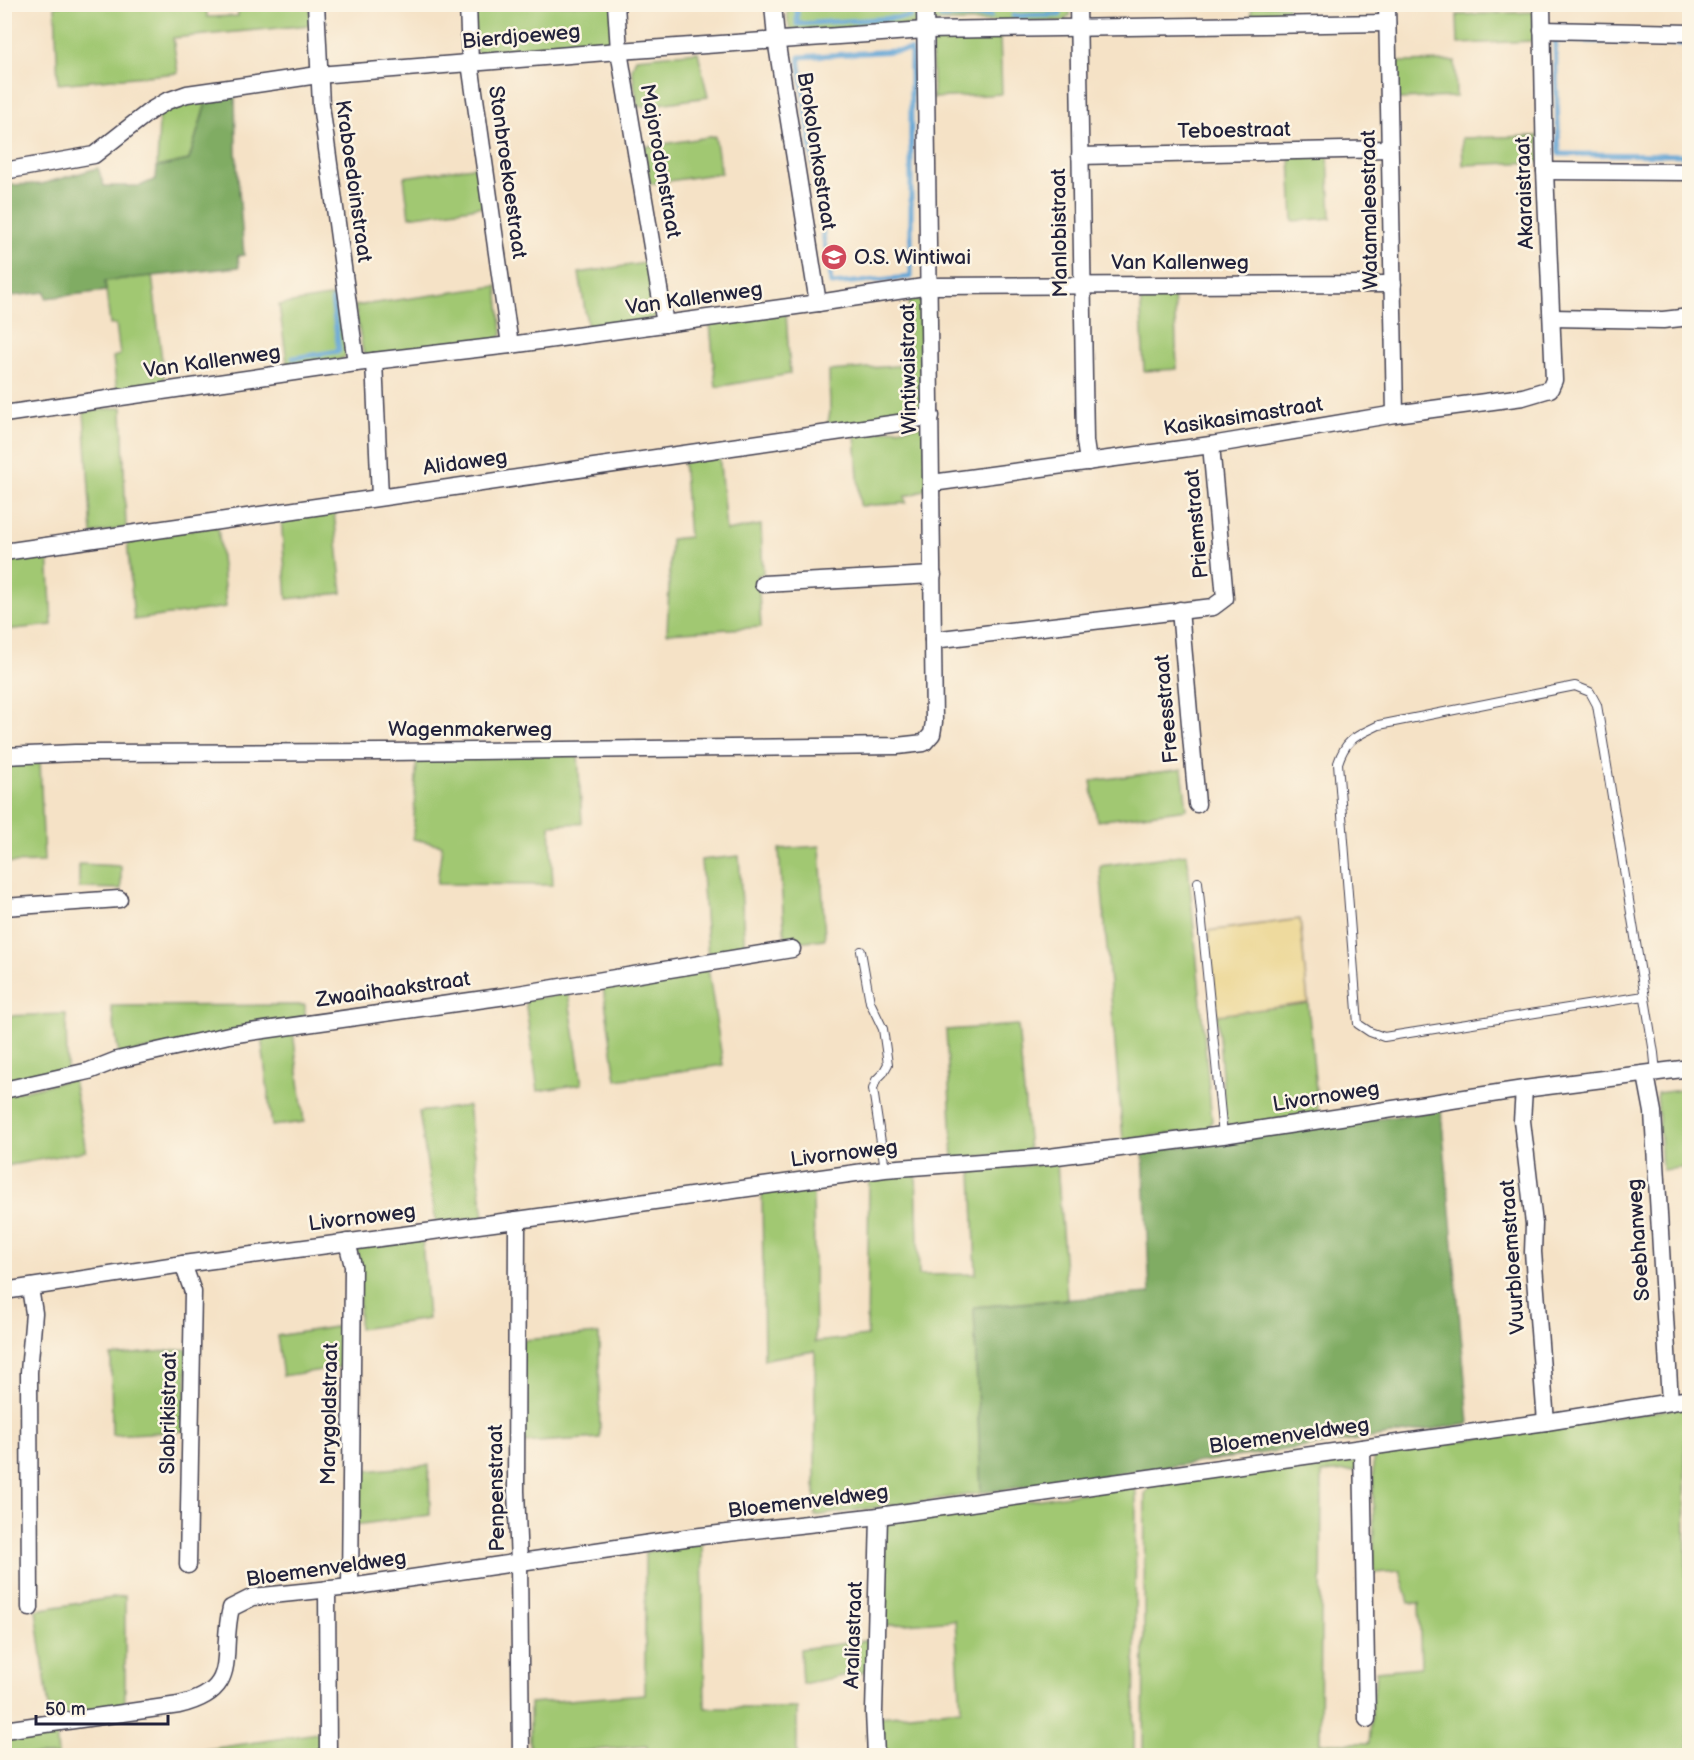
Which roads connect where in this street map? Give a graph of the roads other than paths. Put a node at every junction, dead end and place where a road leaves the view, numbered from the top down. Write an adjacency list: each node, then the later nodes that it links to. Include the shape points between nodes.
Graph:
1 (316, 4): 17 (street, Kraboedoinstraat)
2 (468, 4): 16 (street, Stonbroekoestraat)
3 (616, 4): 15 (street, Majorodonstraat)
4 (773, 4): 14 (street, Brokolonkostraat)
5 (925, 4): 11 (street, Wintiwaistraat)
6 (1078, 4): 10 (street, Manlobistraat)
7 (1387, 4): 9 (street, Watamaleostraat)
8 (1542, 4): 12 (street, Akaraistraat)
9 (1387, 23): 10 (street, Bierdjoeweg); 18 (street, Watamaleostraat)
10 (1078, 28): 11 (street, Bierdjoeweg); 19 (street, Manlobistraat)
11 (926, 30): 14 (street, Bierdjoeweg); 25 (street, Wintiwaistraat)
12 (1542, 30): 13 (street); 21 (street, Akaraistraat)
13 (1689, 33)
14 (777, 39): 15 (street, Bierdjoeweg); 26 (street, Brokolonkostraat)
15 (619, 51): 16 (street, Bierdjoeweg); 29 (street, Majorodonstraat)
16 (470, 63): 17 (street, Bierdjoeweg); 30 (street, Stonbroekoestraat)
17 (318, 75): 20 (street, Bierdjoeweg, via 187,94 150,111 94,155); 32 (street, Kraboedoinstraat)
18 (1389, 149): 19 (street, Teboestraat); 23 (street, Watamaleostraat)
19 (1080, 156): 24 (street, Manlobistraat)
20 (4, 171)
21 (1545, 171): 22 (street); 28 (street, Akaraistraat)
22 (1689, 172)
23 (1393, 284): 24 (street, Van Kallenweg); 35 (street, Watamaleostraat)
24 (1081, 285): 25 (street, Van Kallenweg); 38 (street, Manlobistraat)
25 (930, 286): 26 (street, Van Kallenweg); 36 (street, Wintiwaistraat)
26 (818, 303): 29 (street, Van Kallenweg)
27 (1689, 317): 28 (street)
28 (1552, 318): 33 (street, Akaraistraat)
29 (665, 324): 30 (street, Van Kallenweg)
30 (510, 345): 31 (street, Van Kallenweg)
31 (374, 361): 32 (street, Van Kallenweg); 40 (street)
32 (356, 363): 34 (street, Van Kallenweg)
33 (1554, 380): 35 (street, Kasikasimastraat, via 1550,389 1538,394)
34 (4, 414)
35 (1395, 414): 37 (street, Kasikasimastraat)
36 (931, 416): 39 (street, Wintiwaistraat); 40 (street, Alidaweg)
37 (1211, 445): 38 (street, Kasikasimastraat); 44 (street, Priemstraat, via 1225,598 1213,607)
38 (1088, 462): 39 (street, Kasikasimastraat)
39 (932, 483): 42 (street, Wintiwaistraat)
40 (380, 497): 41 (street, Alidaweg)
41 (4, 552)
42 (933, 575): 43 (street); 45 (street, Wintiwaistraat)
43 (763, 584)
44 (1180, 610): 45 (street); 48 (street, Freesstraat)
45 (933, 640): 46 (street, Wintiwaistraat)
46 (932, 734): 47 (street, Wagenmakerweg, via 924,743 885,747)
47 (4, 756)
48 (1197, 804)
49 (1198, 882): 59 (lane)
50 (119, 899): 51 (street)
51 (4, 907)
52 (792, 949): 58 (street, Zwaaihaakstraat, via 506,996 229,1035)
53 (861, 951): 60 (lane, via 870,1002 883,1029 888,1064 873,1089)
54 (1644, 996): 54 (lane, via 1384,1036 1358,1024 1338,763 1343,747 1379,724 1575,686 1590,692 1597,705); 56 (lane)
55 (1689, 1068): 56 (street, Livornoweg)
56 (1651, 1074): 57 (street, Livornoweg); 67 (street, Soebhanweg)
57 (1524, 1089): 59 (street, Livornoweg); 68 (street, Vuurbloemstraat, via 1522,1121 1534,1224)
58 (4, 1090)
59 (1223, 1135): 60 (street, Livornoweg, via 1049,1157)
60 (885, 1169): 61 (street, Livornoweg)
61 (517, 1221): 62 (street, Livornoweg); 71 (street, Penpenstraat)
62 (347, 1242): 63 (street, Livornoweg); 73 (street, Marygoldstraat, via 353,1266)
63 (183, 1264): 64 (street, Livornoweg); 72 (street, Slabrikistraat, via 193,1293)
64 (30, 1288): 65 (street, Livornoweg); 75 (street, via 34,1313 29,1371)
65 (4, 1291)
66 (1689, 1399): 67 (street, Bloemenveldweg)
67 (1670, 1402): 68 (street, Bloemenveldweg)
68 (1546, 1422): 69 (street, Bloemenveldweg)
69 (1362, 1448): 70 (street, Bloemenveldweg); 76 (street)
70 (879, 1516): 71 (street, Bloemenveldweg); 80 (street, Araliastraat)
71 (519, 1562): 73 (street, Bloemenveldweg); 79 (street, Penpenstraat)
72 (188, 1565)
73 (350, 1587): 74 (street, Bloemenveldweg)
74 (327, 1589): 77 (street, Bloemenveldweg, via 253,1597 231,1608 221,1678 212,1693 196,1701); 78 (street)
75 (30, 1608)
76 (1367, 1719)
77 (4, 1730)
78 (328, 1755)
79 (521, 1755)
80 (876, 1755)

